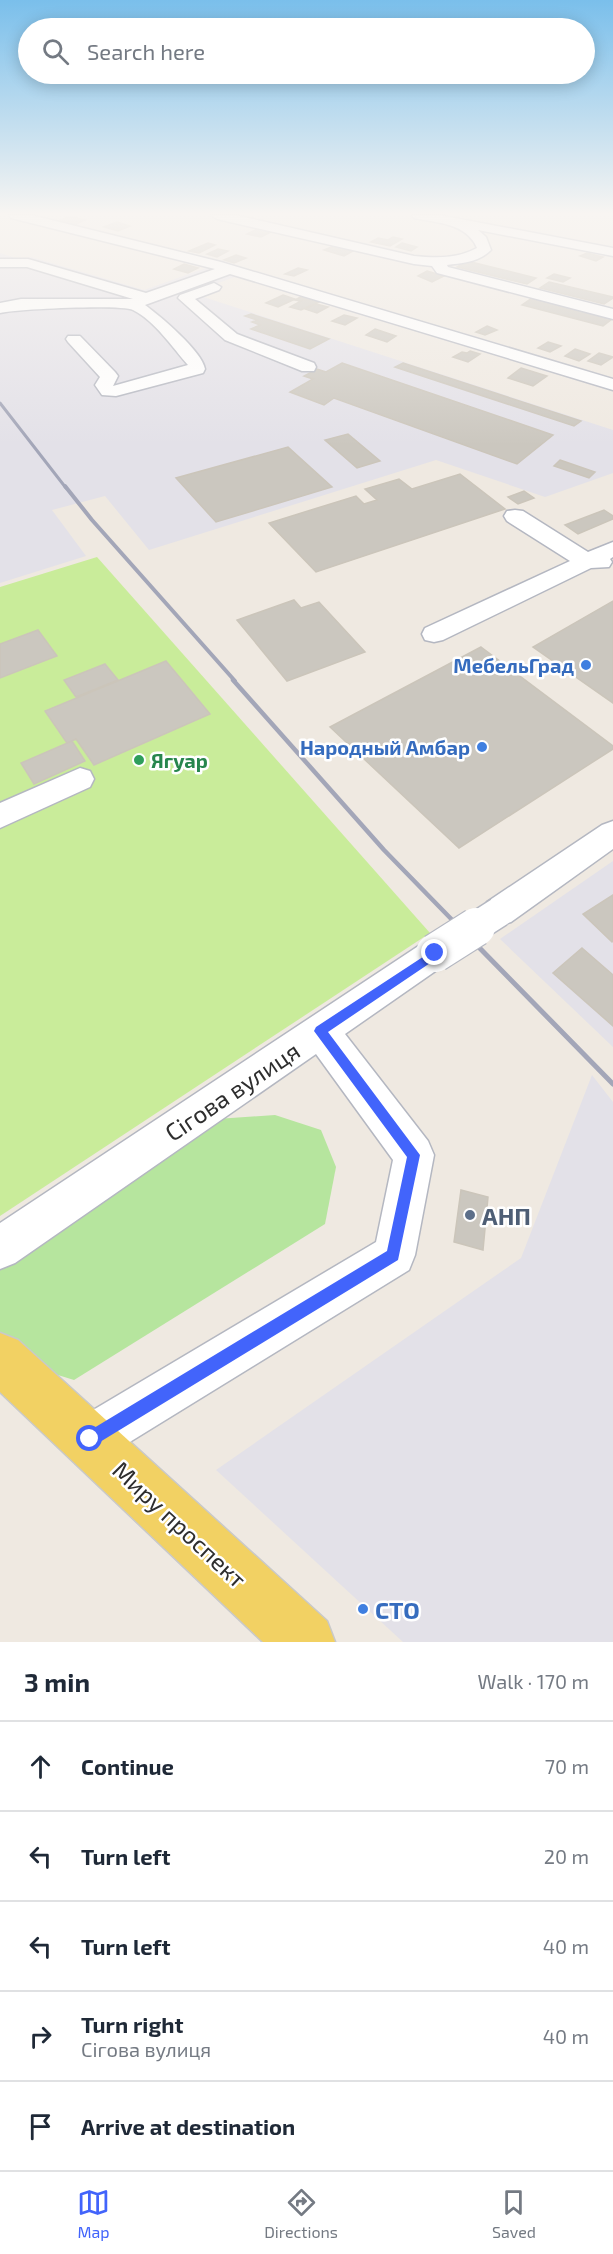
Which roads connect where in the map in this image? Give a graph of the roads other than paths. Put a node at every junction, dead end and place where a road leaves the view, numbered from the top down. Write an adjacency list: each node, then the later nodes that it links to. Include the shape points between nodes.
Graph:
1 (32, 291): 9 (street, via 34,297)
2 (112, 292): 8 (street)
3 (166, 292): 8 (street)
4 (202, 292): 13 (street, via 185,298 231,337)
5 (303, 292): 14 (street)
6 (524, 292): 10 (street)
7 (528, 292): 11 (street)
8 (140, 301): 9 (street); 12 (street, via 197,369 108,391 104,385 109,376)
9 (6, 302)
10 (505, 303)
11 (610, 310)
12 (74, 339)
13 (308, 367)
14 (613, 385)
15 (515, 516): 17 (street)
16 (613, 549): 17 (street)
17 (586, 561): 18 (street); 19 (street)
18 (613, 563)
19 (434, 634)
20 (80, 779): 21 (street)
21 (0, 816)
22 (613, 833): 23 (street, Сігова вулиця, bridge)
23 (320, 1031): 24 (street, Сігова вулиця); 26 (street, via 414,1155 393,1255)
24 (0, 1248)
25 (3, 1369): 26 (main road, Миру проспект)
26 (90, 1439): 27 (main road, Миру проспект)
27 (306, 1642)

